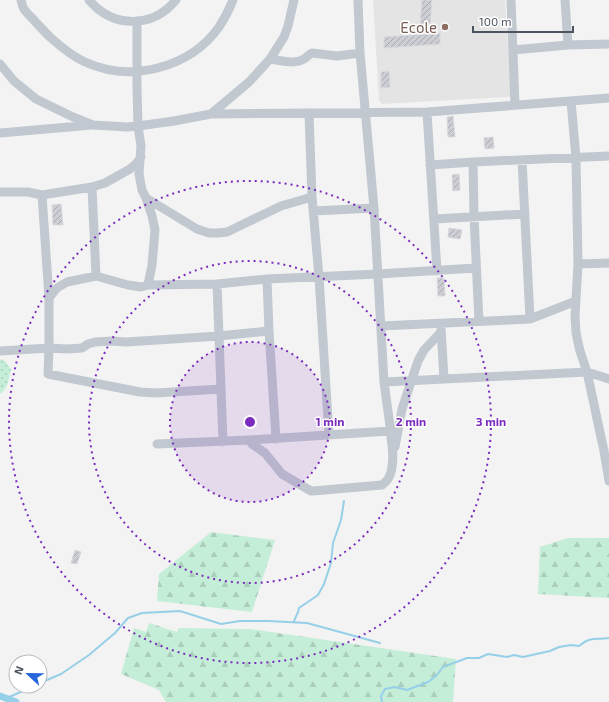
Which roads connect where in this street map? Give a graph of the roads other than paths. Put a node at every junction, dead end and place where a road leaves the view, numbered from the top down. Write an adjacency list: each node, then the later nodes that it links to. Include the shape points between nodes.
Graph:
1 (21, 0): 16 (street, via 24,9 45,33 71,54 102,68)
2 (89, 0): 9 (street, via 110,17)
3 (176, 0): 9 (street, via 162,13)
4 (233, 0): 16 (street, via 218,28 190,54 155,69)
5 (294, 0): 14 (street, via 284,37)
6 (358, 0): 13 (street)
7 (511, 0): 12 (street)
8 (565, 0): 11 (street)
9 (137, 21): 16 (street)
10 (609, 44): 11 (street)
11 (568, 45): 12 (street)
12 (513, 50): 19 (street)
13 (360, 53): 14 (street, via 337,56 312,53 298,62); 22 (street)
14 (270, 59): 23 (street, via 249,82)
15 (0, 64): 24 (street, via 14,81 36,99)
16 (136, 72): 25 (street)
17 (609, 98): 18 (street)
18 (571, 101): 19 (street); 29 (street)
19 (515, 106): 20 (street)
20 (427, 112): 22 (street); 32 (street)
21 (309, 113): 22 (street); 23 (street); 36 (street)
22 (365, 113): 38 (street)
23 (211, 114): 25 (street)
24 (93, 124): 25 (street); 26 (street)
25 (138, 126): 28 (street)
26 (0, 133)
27 (609, 156): 29 (street)
28 (140, 157): 33 (street, via 130,169); 37 (street, via 140,182)
29 (576, 158): 30 (street); 44 (street)
30 (522, 160): 31 (street); 40 (street)
31 (473, 162): 32 (street); 41 (street)
32 (430, 165): 42 (street)
33 (92, 187): 35 (street); 48 (street)
34 (0, 192): 35 (street)
35 (42, 195): 53 (street)
36 (312, 197): 37 (street, via 281,206 227,232 218,233 197,229); 39 (street)
37 (146, 198): 52 (street, via 155,230)
38 (374, 208): 39 (street); 47 (street)
39 (314, 211): 49 (street)
40 (525, 214): 41 (street); 55 (street)
41 (474, 217): 42 (street); 45 (street)
42 (434, 219): 46 (street)
43 (609, 263): 44 (street)
44 (578, 264): 54 (street)
45 (476, 268): 46 (street); 56 (street)
46 (436, 271): 47 (street)
47 (378, 274): 49 (street); 57 (street)
48 (96, 276): 52 (street, via 134,286); 53 (street, via 66,282)
49 (319, 277): 50 (street); 70 (street)
50 (267, 280): 51 (street); 59 (street)
51 (217, 284): 52 (street); 60 (street)
52 (148, 285)
53 (49, 298): 61 (street)
54 (576, 302): 55 (street); 63 (street, via 576,333)
55 (530, 319): 56 (street)
56 (479, 321): 58 (street)
57 (381, 326): 58 (street); 67 (street)
58 (440, 327): 64 (street); 66 (street, via 418,361)
59 (269, 331): 60 (street); 71 (street)
60 (219, 336): 61 (street, via 95,342 82,348); 68 (street)
61 (49, 348): 62 (street); 68 (street, via 48,374 62,378 140,392)
62 (0, 351)
63 (587, 372): 64 (street); 65 (street); 75 (street)
64 (444, 379): 66 (street)
65 (609, 379)
66 (412, 380): 67 (street); 76 (street, via 402,409)
67 (384, 382): 69 (street)
68 (221, 389): 73 (street)
69 (390, 431): 70 (street); 76 (street)
70 (328, 435): 71 (street)
71 (276, 439): 72 (street)
72 (249, 440): 73 (street); 76 (street, via 265,453 282,474 311,491 382,486)
73 (223, 442): 74 (street)
74 (157, 444)
75 (607, 450): 77 (street)
76 (392, 468)
77 (609, 481)

